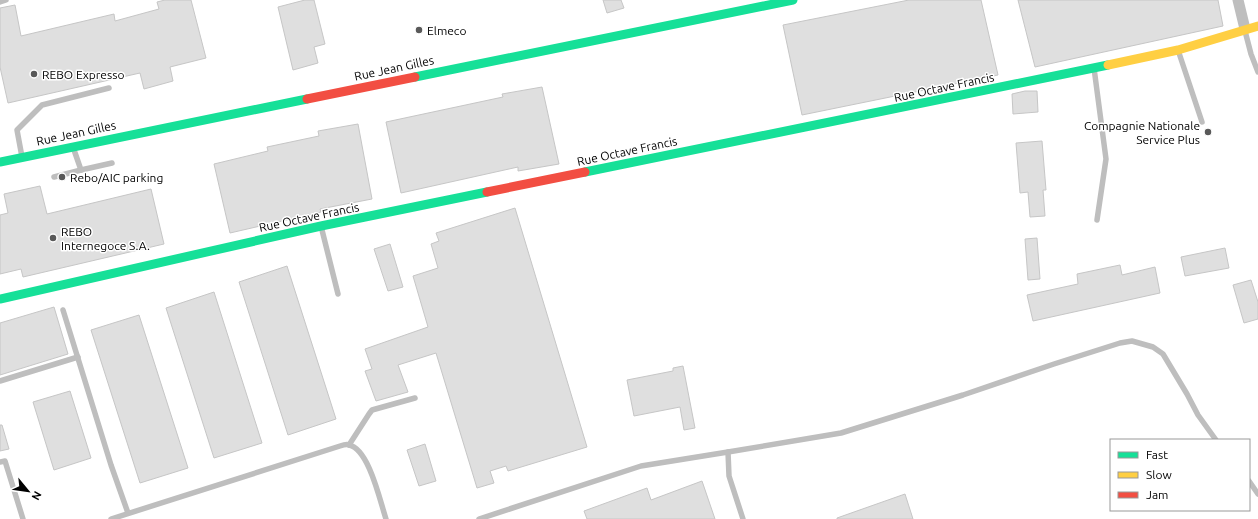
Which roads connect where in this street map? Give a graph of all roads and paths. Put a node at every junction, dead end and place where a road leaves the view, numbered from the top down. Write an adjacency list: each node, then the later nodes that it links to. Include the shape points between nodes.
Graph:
1 (6, 0): 4 (lane)
2 (793, 0): 12 (street, Rue Jean Gilles)
3 (1238, 0): 6 (street)
4 (0, 2)
5 (1258, 26): 6 (street, Rue Octave Francis)
6 (1245, 29): 7 (street, Rue Octave Francis); 9 (lane)
7 (1178, 50): 8 (street, Rue Octave Francis); 11 (lane)
8 (1094, 67): 18 (lane, via 1106,159); 19 (street, Rue Octave Francis)
9 (1258, 72)
10 (109, 88): 13 (lane, via 42,105 17,130)
11 (1202, 122)
12 (73, 147): 13 (street, Rue Jean Gilles); 16 (lane)
13 (22, 157): 14 (street, Rue Jean Gilles)
14 (0, 162)
15 (112, 163): 16 (lane)
16 (81, 170): 17 (lane)
17 (54, 177)
18 (1098, 220)
19 (321, 226): 20 (lane); 21 (street, Rue Octave Francis)
20 (338, 294)
21 (0, 299)
22 (63, 310): 23 (lane)
23 (78, 356): 24 (lane); 32 (lane)
24 (0, 381)
25 (415, 398): 27 (lane, via 372,410)
26 (1215, 439): 28 (lane, via 1198,416 1163,354 1153,347 1132,341 1112,345 841,433)
27 (350, 445): 32 (lane, via 340,446); 35 (lane, via 361,452 367,461)
28 (728, 452): 36 (lane, via 641,466); 37 (lane, via 728,476)
29 (0, 462): 33 (lane, via 5,461)
30 (1250, 482): 31 (lane)
31 (1258, 494)
32 (128, 514): 34 (lane)
33 (23, 519)
34 (111, 519)
35 (386, 519)
36 (479, 519)
37 (743, 519)

